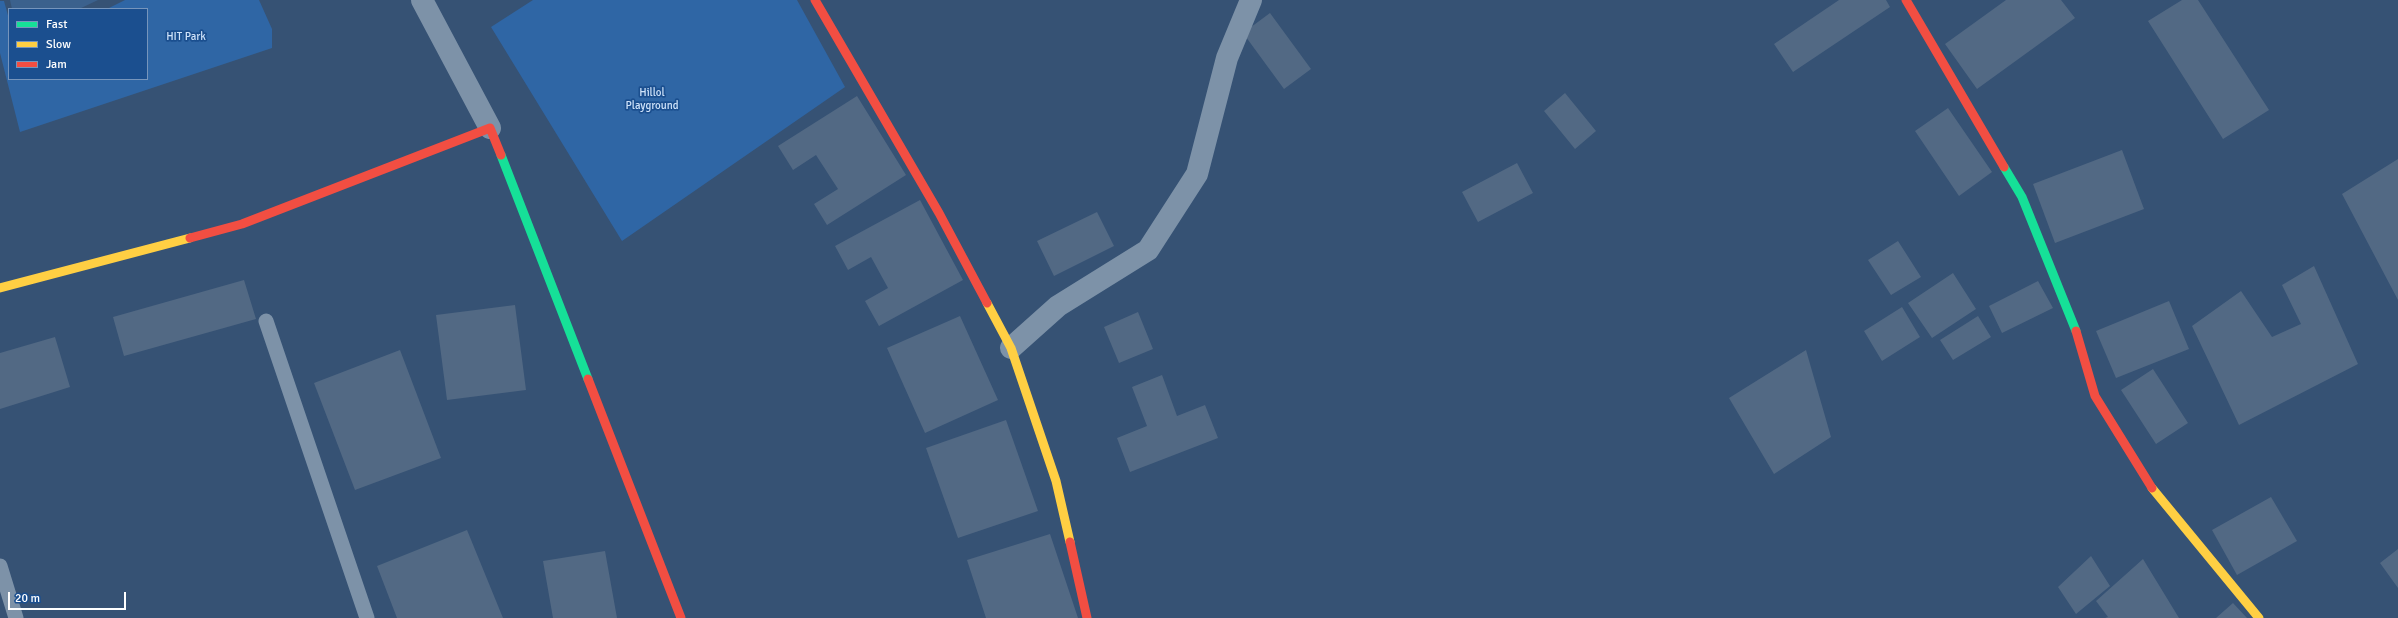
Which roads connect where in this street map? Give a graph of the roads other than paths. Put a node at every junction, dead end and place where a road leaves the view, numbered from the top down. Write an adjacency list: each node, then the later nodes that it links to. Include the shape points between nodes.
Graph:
1 (422, 0): 5 (street)
2 (815, 0): 8 (street, via 939,213)
3 (1251, 0): 8 (street, via 1227,58 1197,174 1148,250 1058,306)
4 (1906, 0): 14 (street, via 2022,197 2071,316 2095,396 2149,484)
5 (490, 128): 6 (street, via 242,224); 12 (street)
6 (0, 288)
7 (266, 321): 11 (lane)
8 (1011, 348): 13 (street, via 1056,481)
9 (0, 566): 10 (lane)
10 (16, 618)
11 (367, 618)
12 (681, 618)
13 (1087, 618)
14 (2259, 618)

